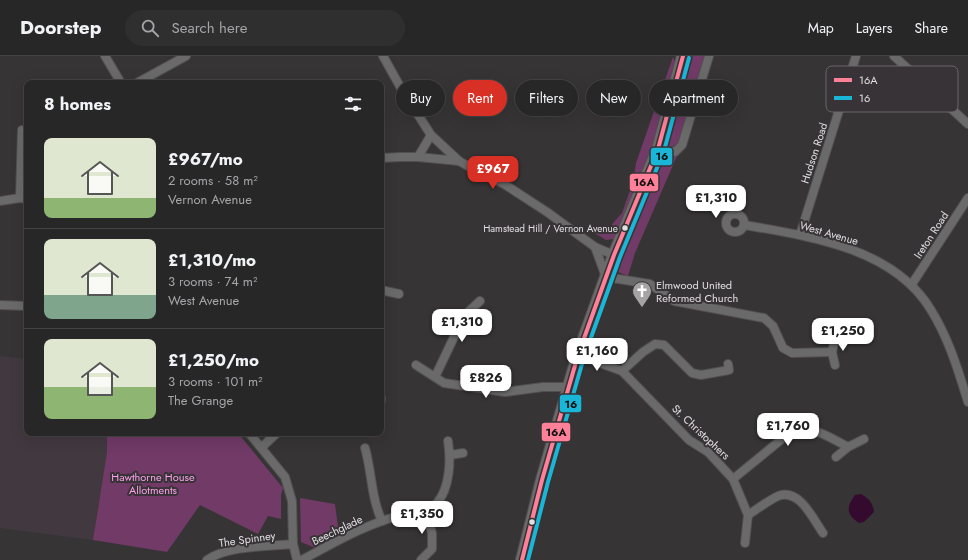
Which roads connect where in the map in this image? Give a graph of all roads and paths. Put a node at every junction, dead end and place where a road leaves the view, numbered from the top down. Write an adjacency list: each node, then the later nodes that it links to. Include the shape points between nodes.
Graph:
1 (105, 56): 10 (street)
2 (186, 56): 11 (street)
3 (383, 56): 16 (street)
4 (683, 56): 17 (main road)
5 (709, 56): 17 (street, via 680,149 675,152)
6 (856, 56): 8 (street, Hudson Road)
7 (894, 56): 9 (street)
8 (853, 66)
9 (905, 66)
10 (119, 80)
11 (142, 80)
12 (838, 112): 25 (street, Hudson Road)
13 (955, 112): 14 (street)
14 (968, 124)
15 (22, 130): 22 (street)
16 (431, 135): 18 (street); 20 (street)
17 (658, 149): 27 (main road)
18 (418, 157): 19 (street); 20 (street)
19 (384, 158)
20 (459, 161): 26 (street, via 504,184)
21 (968, 198): 29 (street, Ireton Road)
22 (23, 199): 23 (street)
23 (0, 201)
24 (744, 225): 25 (street, West Avenue)
25 (800, 234): 29 (street, West Avenue, via 850,248 886,265)
26 (595, 247): 27 (street); 28 (street)
27 (614, 255): 28 (main road)
28 (606, 277): 36 (street, via 650,284 674,301 764,318 773,326 783,348 792,353); 37 (main road)
29 (912, 284): 44 (street, West Avenue, via 931,309 951,347)
30 (384, 291): 31 (street)
31 (399, 294)
32 (480, 301): 42 (street, via 464,316)
33 (0, 304): 34 (street)
34 (24, 306)
35 (835, 339): 36 (street)
36 (832, 352): 40 (street)
37 (578, 355): 41 (street, St. Christophers); 43 (main road)
38 (728, 364): 41 (street, via 729,370 701,375 692,373 664,345 655,344)
39 (416, 365): 42 (street)
40 (835, 365)
41 (622, 371): 55 (street, St. Christophers, via 690,440 708,452)
42 (435, 377): 43 (street, via 444,383 505,392)
43 (568, 387): 66 (main road)
44 (968, 402)
45 (252, 436): 49 (street)
46 (274, 436): 49 (street)
47 (864, 439): 50 (street)
48 (448, 441): 52 (street)
49 (262, 447): 61 (street, via 285,477 289,488 292,501)
50 (848, 447): 53 (street); 55 (street, via 812,430 793,430)
51 (463, 453): 52 (street)
52 (450, 455): 56 (street, via 444,492 437,503)
53 (836, 457)
54 (359, 458): 58 (street, via 367,452 375,504)
55 (733, 479): 57 (street, St. Christophers)
56 (426, 512): 58 (street, Beechglade, via 405,514); 65 (street, via 432,533 432,549)
57 (748, 515): 59 (street, via 780,495 792,495 800,501); 60 (street, St. Christophers)
58 (382, 521): 64 (street, Beechglade, via 356,531)
59 (823, 533)
60 (745, 543)
61 (292, 544): 62 (street, The Spinney, via 247,548 226,552); 63 (street)
62 (207, 560)
63 (297, 560)
64 (302, 560)
65 (421, 560)
66 (522, 560)

